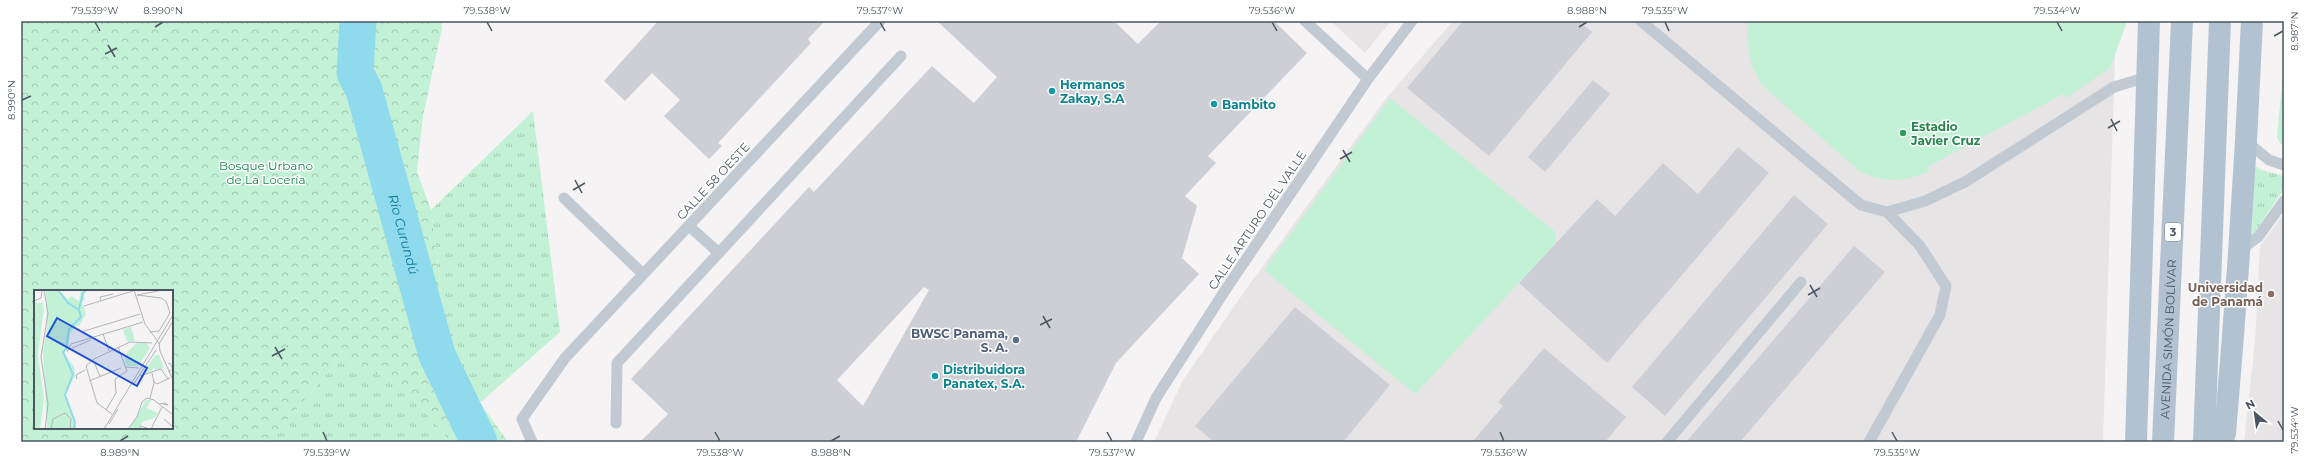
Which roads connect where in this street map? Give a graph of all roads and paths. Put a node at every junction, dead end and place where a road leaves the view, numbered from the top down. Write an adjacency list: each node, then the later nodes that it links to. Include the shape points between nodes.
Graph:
1 (880, 21): 17 (lane, CALLE 58 OESTE)
2 (1305, 21): 11 (lane)
3 (1412, 21): 11 (lane, CALLE ARTURO DEL VALLE)
4 (1641, 21): 16 (lane, via 1861,205)
5 (2149, 21): 10 (main road)
6 (2182, 21): 28 (main road, AVENIDA SIMÓN BOLÍVAR / 3)
7 (2220, 21): 29 (main road)
8 (2252, 21): 12 (main road)
9 (902, 56): 19 (lane)
10 (2147, 77): 16 (lane, via 2114,87 1965,182 1925,201); 27 (main road)
11 (1368, 80): 24 (lane, CALLE ARTURO DEL VALLE, via 1160,391)
12 (2247, 142): 13 (lane, via 2269,160); 18 (main road)
13 (2284, 164)
14 (564, 198): 20 (lane)
15 (2284, 201): 18 (lane, via 2258,237)
16 (1887, 212): 26 (lane, via 1920,246 1946,286 1940,315)
17 (689, 226): 19 (lane); 20 (lane, CALLE 58 OESTE)
18 (2238, 252): 30 (main road, via 2231,370)
19 (719, 253): 22 (lane, via 617,363)
20 (644, 274): 23 (lane, CALLE 58 OESTE, via 565,358 522,419)
21 (1801, 282): 25 (lane)
22 (616, 423)
23 (532, 442)
24 (1136, 442)
25 (1667, 442)
26 (1869, 442)
27 (2136, 442)
28 (2163, 442)
29 (2204, 442)
30 (2222, 442)

